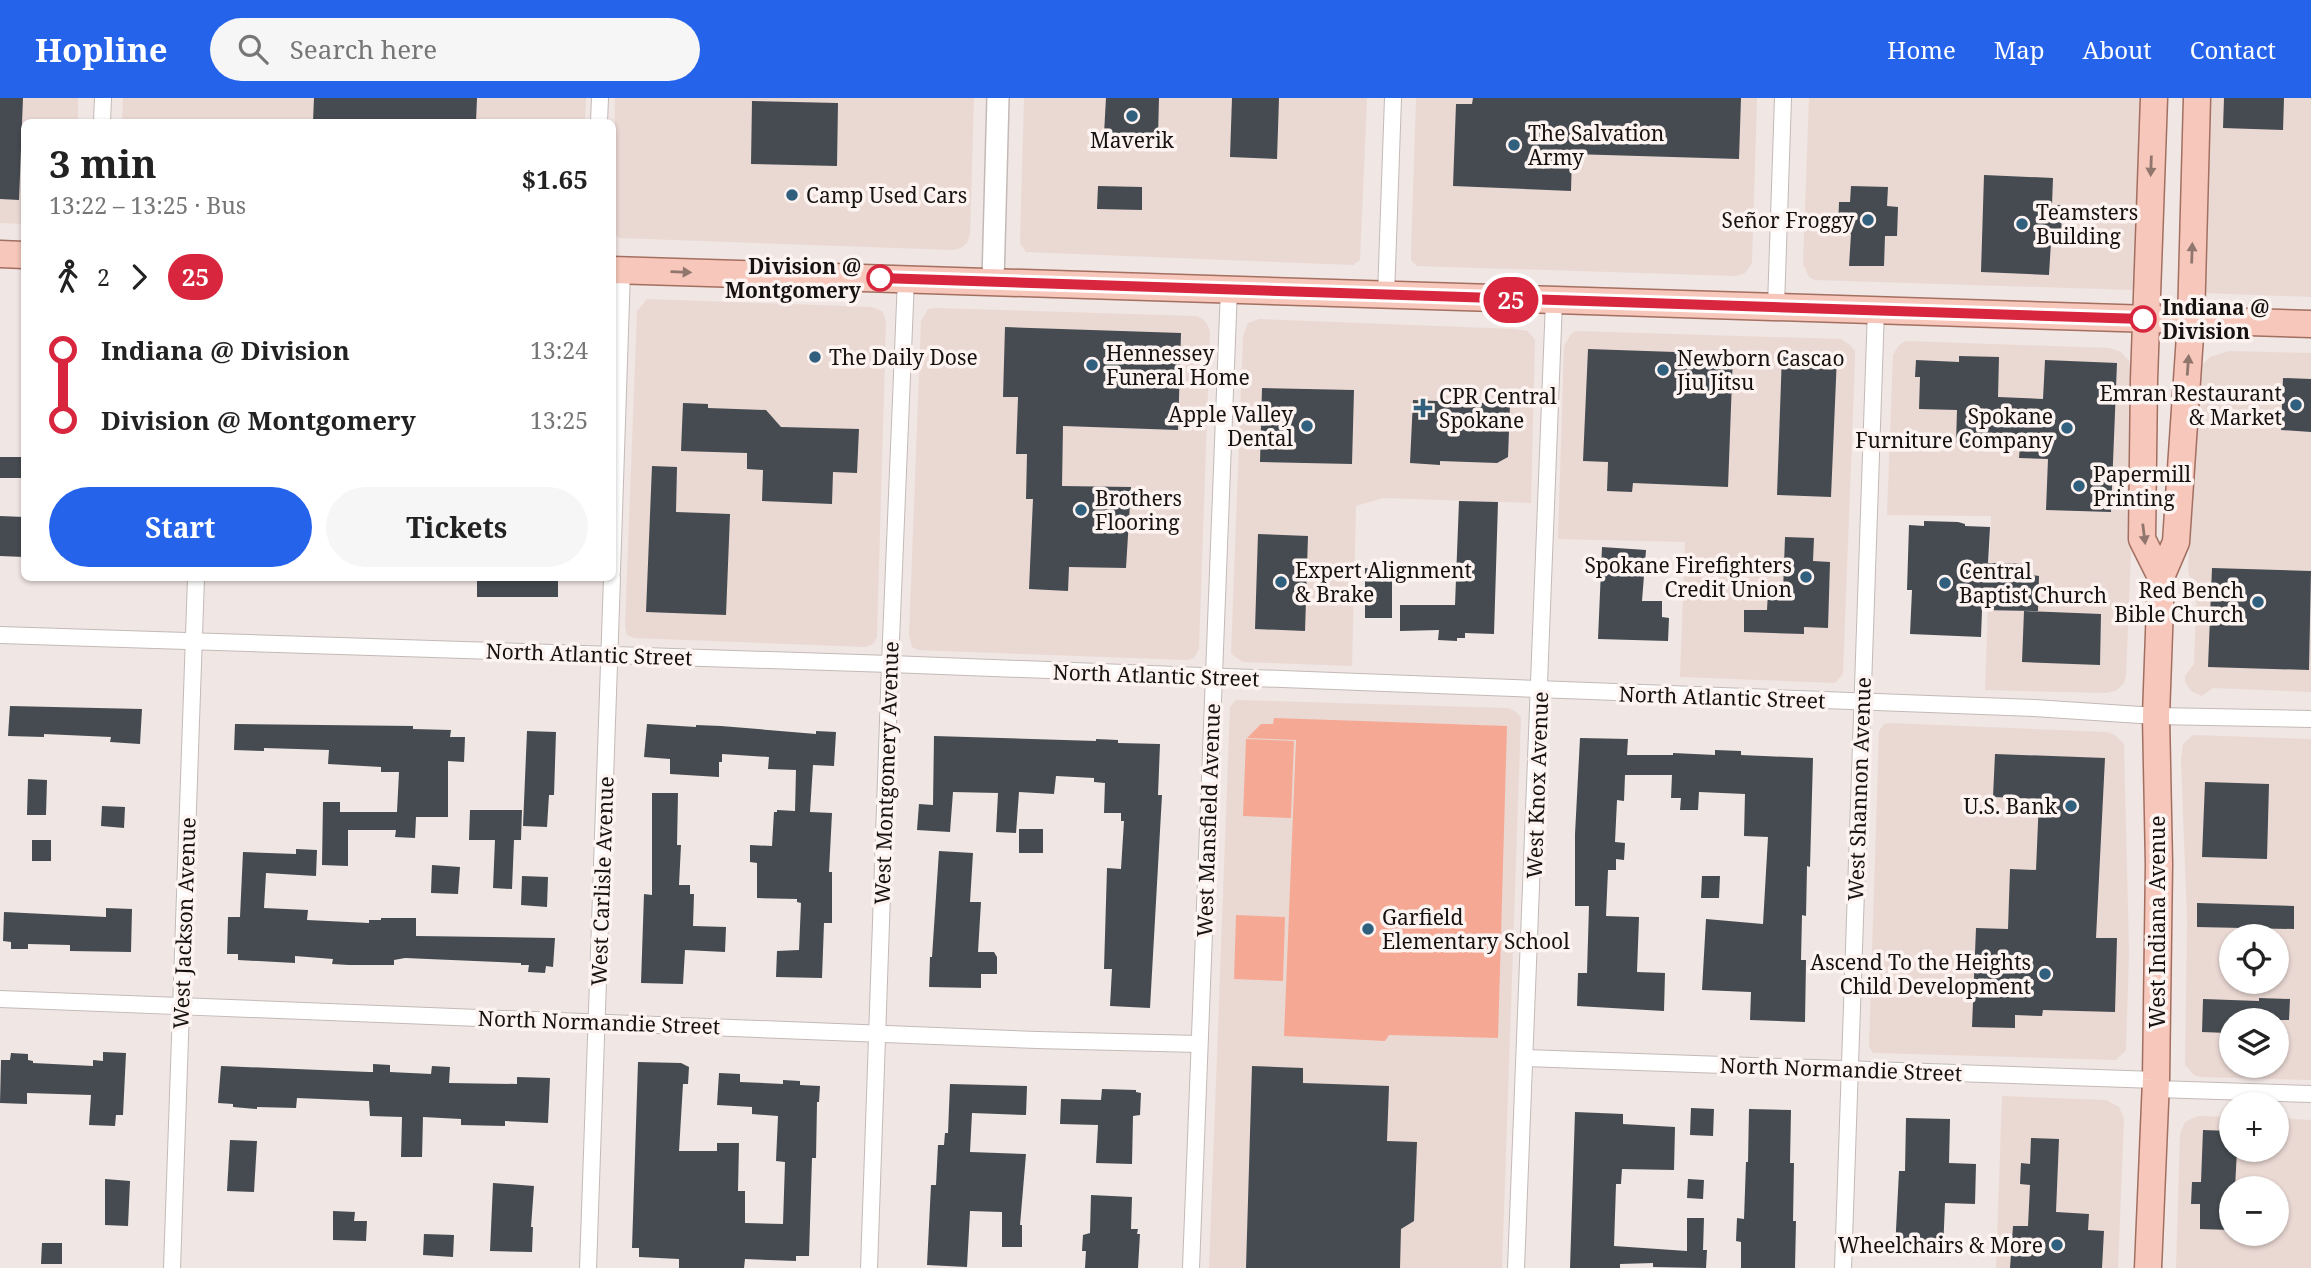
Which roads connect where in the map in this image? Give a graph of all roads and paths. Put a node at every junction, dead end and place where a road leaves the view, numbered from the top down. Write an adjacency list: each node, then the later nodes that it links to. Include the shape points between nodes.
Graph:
1 (103, 98): 8 (street)
2 (600, 98): 9 (street)
3 (998, 98): 14 (street)
4 (1393, 98): 16 (street)
5 (1783, 98): 18 (street)
6 (2154, 98): 20 (main road, West Indiana Avenue, one-way to 20)
7 (2197, 98): 21 (main road, West Indiana Avenue, one-way to 7)
8 (102, 119)
9 (599, 119)
10 (0, 254): 11 (main road)
11 (21, 255)
12 (617, 270): 13 (main road, one-way to 13); 23 (street, West Carlisle Avenue)
13 (906, 279): 14 (main road); 30 (street, West Montgomery Avenue)
14 (992, 281): 15 (main road)
15 (1229, 288): 16 (main road); 31 (street, West Mansfield Avenue)
16 (1387, 296): 17 (main road)
17 (1554, 301): 18 (main road); 32 (street, West Knox Avenue)
18 (1776, 306): 19 (main road)
19 (1876, 309): 20 (main road); 33 (street, West Shannon Avenue)
20 (2146, 319): 21 (main road); 24 (main road, West Indiana Avenue, one-way to 24, via 2142,539)
21 (2191, 321): 22 (main road); 24 (main road, West Indiana Avenue, one-way to 21, via 2176,542)
22 (2311, 324)
23 (616, 331)
24 (2161, 577): 34 (main road, West Indiana Avenue)
25 (196, 581): 28 (street, West Jackson Avenue)
26 (612, 581): 29 (street, West Carlisle Avenue)
27 (0, 635): 28 (street, North Atlantic Street)
28 (194, 642): 29 (street, North Atlantic Street); 37 (street, West Jackson Avenue)
29 (610, 655): 30 (street, North Atlantic Street); 38 (street, West Carlisle Avenue)
30 (890, 664): 31 (street, North Atlantic Street); 39 (street, West Montgomery Avenue)
31 (1214, 678): 32 (street, North Atlantic Street); 40 (street, West Mansfield Avenue)
32 (1541, 691): 33 (street, North Atlantic Street); 41 (street, West Knox Avenue)
33 (1862, 702): 34 (street, North Atlantic Street); 42 (street, West Shannon Avenue)
34 (2157, 716): 35 (street, North Atlantic Street); 43 (main road, West Indiana Avenue)
35 (2311, 719)
36 (0, 999): 37 (street, North Normandie Street)
37 (181, 1007): 38 (street, North Normandie Street); 45 (street, West Jackson Avenue)
38 (597, 1022): 39 (street, North Normandie Street); 46 (street, West Carlisle Avenue)
39 (878, 1034): 40 (street, North Normandie Street); 47 (street, West Montgomery Avenue)
40 (1199, 1044): 48 (street, West Mansfield Avenue)
41 (1525, 1058): 42 (street, North Normandie Street); 49 (street, West Knox Avenue)
42 (1849, 1069): 43 (street, North Normandie Street); 50 (street, West Shannon Avenue)
43 (2156, 1084): 44 (street, North Normandie Street); 51 (main road, West Indiana Avenue)
44 (2311, 1094)
45 (172, 1268)
46 (588, 1268)
47 (869, 1268)
48 (1191, 1268)
49 (1516, 1268)
50 (1843, 1268)
51 (2148, 1268)

